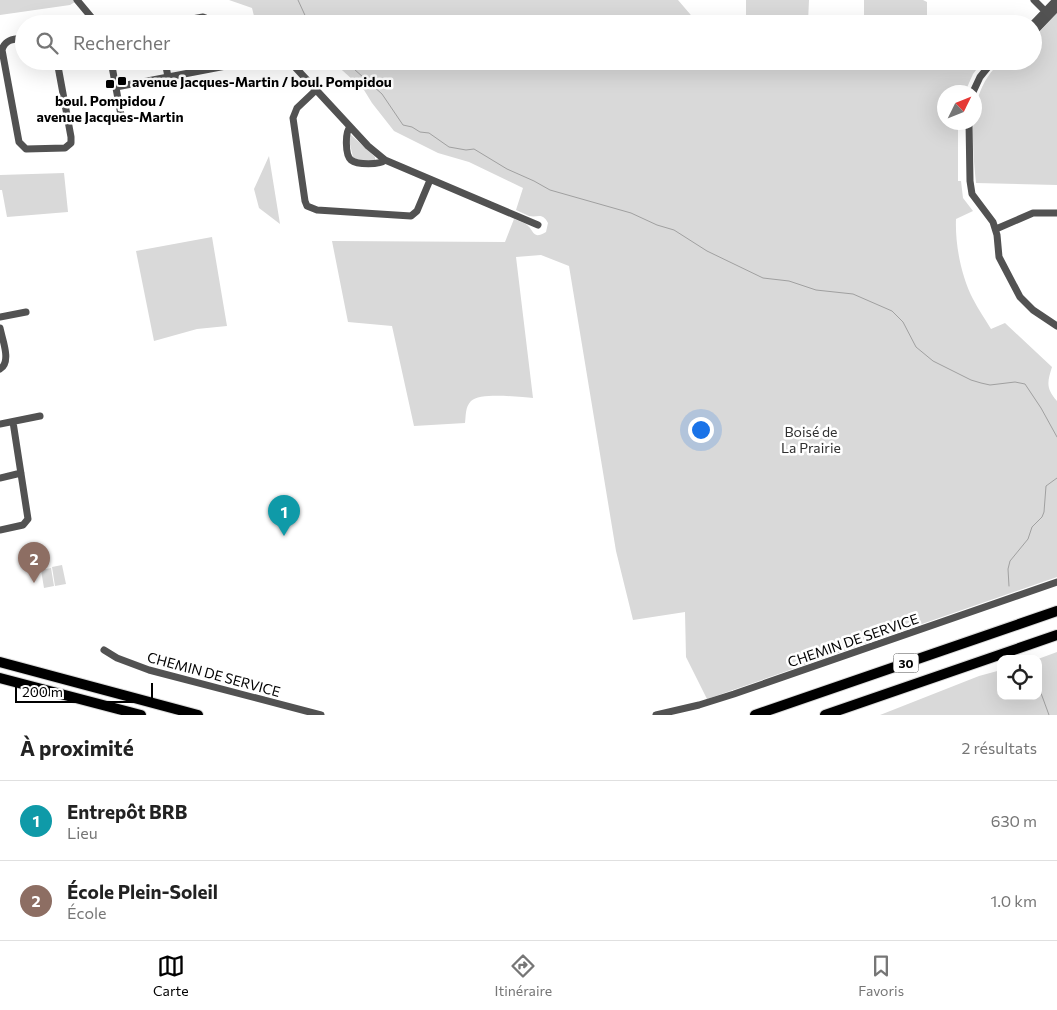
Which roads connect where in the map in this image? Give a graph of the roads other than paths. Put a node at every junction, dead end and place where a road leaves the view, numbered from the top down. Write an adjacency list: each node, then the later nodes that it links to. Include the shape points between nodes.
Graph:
1 (78, 0): 5 (street)
2 (1034, 0): 4 (street)
3 (1054, 3): 4 (street)
4 (1047, 14): 6 (street); 7 (street)
5 (89, 15)
6 (1042, 18)
7 (1042, 21)
8 (15, 40): 9 (street, via 8,41 2,50 19,142 26,148 65,148 70,143)
9 (59, 70)
10 (113, 70): 17 (street)
11 (167, 70): 15 (street)
12 (195, 70): 15 (street)
13 (298, 70): 18 (street)
14 (986, 70): 16 (street)
15 (168, 77): 17 (street)
16 (976, 85)
17 (116, 87): 19 (street)
18 (316, 90): 20 (street); 23 (street, via 297,108 293,118 307,206 317,210 411,216 417,212)
19 (121, 115)
20 (350, 127): 22 (street); 22 (street, via 346,135 351,160 375,164)
21 (969, 130): 26 (street, via 971,191)
22 (385, 160): 23 (street)
23 (430, 180): 25 (street)
24 (1057, 213): 26 (street, via 1033,213)
25 (538, 224)
26 (996, 229): 29 (street, via 998,254 1018,294 1028,306)
27 (26, 312): 28 (street)
28 (0, 317)
29 (1057, 326)
30 (0, 328): 31 (street, via 6,361)
31 (0, 369)
32 (40, 416): 33 (street)
33 (13, 422): 34 (street); 35 (street)
34 (0, 424)
35 (21, 473): 36 (street); 37 (street, via 28,521)
36 (0, 478)
37 (0, 530)
38 (1057, 582): 47 (street, CHEMIN DE SERVICE, via 734,694)
39 (1057, 611): 48 (highway, 30)
40 (1057, 635): 49 (highway, 30)
41 (104, 650): 46 (street, CHEMIN DE SERVICE, via 149,670)
42 (0, 662): 45 (highway)
43 (0, 678): 44 (highway)
44 (141, 715)
45 (198, 715)
46 (321, 715)
47 (656, 715)
48 (755, 715)
49 (825, 715)

